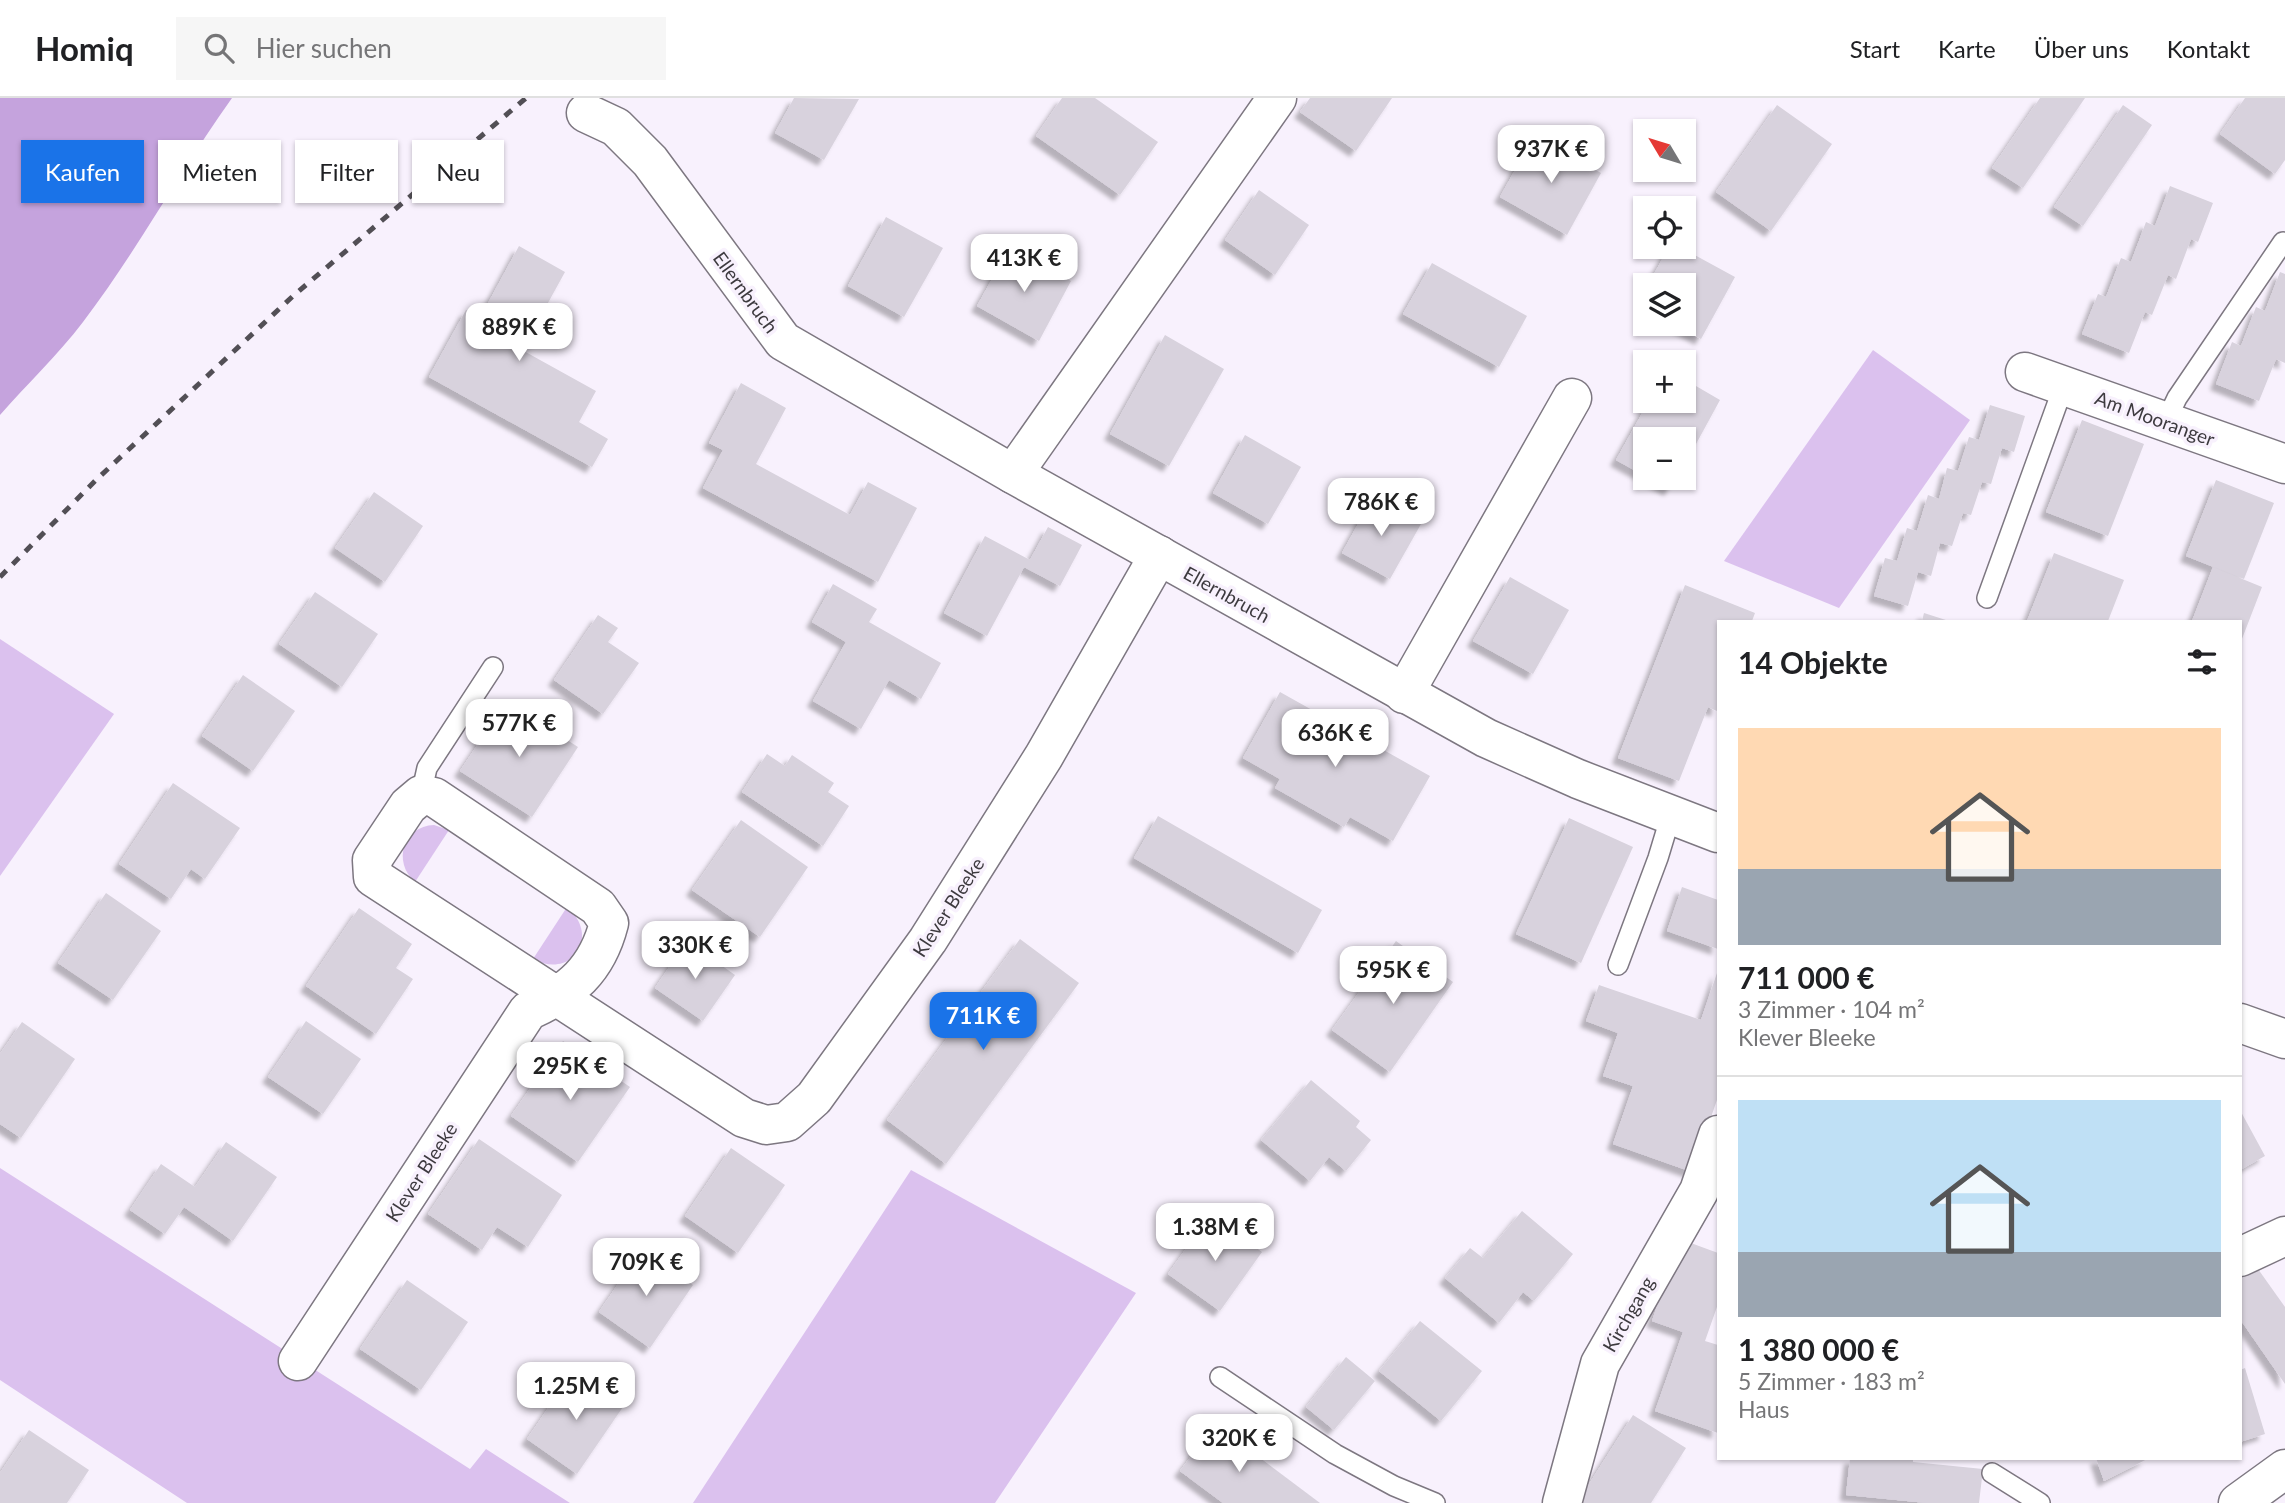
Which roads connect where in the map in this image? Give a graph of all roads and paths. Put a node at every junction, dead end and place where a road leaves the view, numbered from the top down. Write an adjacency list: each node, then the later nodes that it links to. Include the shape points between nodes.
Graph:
1 (1277, 98): 9 (street)
2 (586, 113): 9 (street, Ellernbruch, via 616,127 650,160 783,341)
3 (2283, 242): 7 (lane, via 2176,398)
4 (2025, 372): 5 (street, Am Mooranger)
5 (2064, 385): 7 (street, Am Mooranger); 11 (lane)
6 (1572, 398): 13 (street)
7 (2166, 421): 8 (street, Am Mooranger)
8 (2285, 464)
9 (1013, 474): 10 (street, Ellernbruch)
10 (1158, 555): 13 (street, Ellernbruch); 18 (street, Klever Bleeke, via 1044,756 928,940 814,1098 787,1122 766,1125 744,1118)
11 (1987, 598)
12 (493, 667): 14 (lane, via 427,768)
13 (1404, 694): 15 (street, Ellernbruch, via 1486,738)
14 (421, 795): 18 (street, Klever Bleeke, via 408,806 372,860 373,877); 18 (street, Klever Bleeke, via 433,797 598,907 609,923 604,943 578,982)
15 (1671, 815): 16 (street, Ellernbruch); 17 (lane)
16 (1717, 833)
17 (1618, 965)
18 (557, 998): 24 (street, Klever Bleeke, via 528,1011)
19 (2242, 1024): 20 (street)
20 (2285, 1039)
21 (1717, 1138): 29 (street, Kirchgang, via 1699,1191 1600,1364)
22 (2285, 1236): 23 (street)
23 (2242, 1256)
24 (298, 1361)
25 (1220, 1377): 28 (lane, via 1335,1454)
26 (2285, 1469): 31 (street)
27 (1992, 1473): 30 (lane)
28 (1435, 1503)
29 (1562, 1503)
30 (2040, 1503)
31 (2238, 1503)

